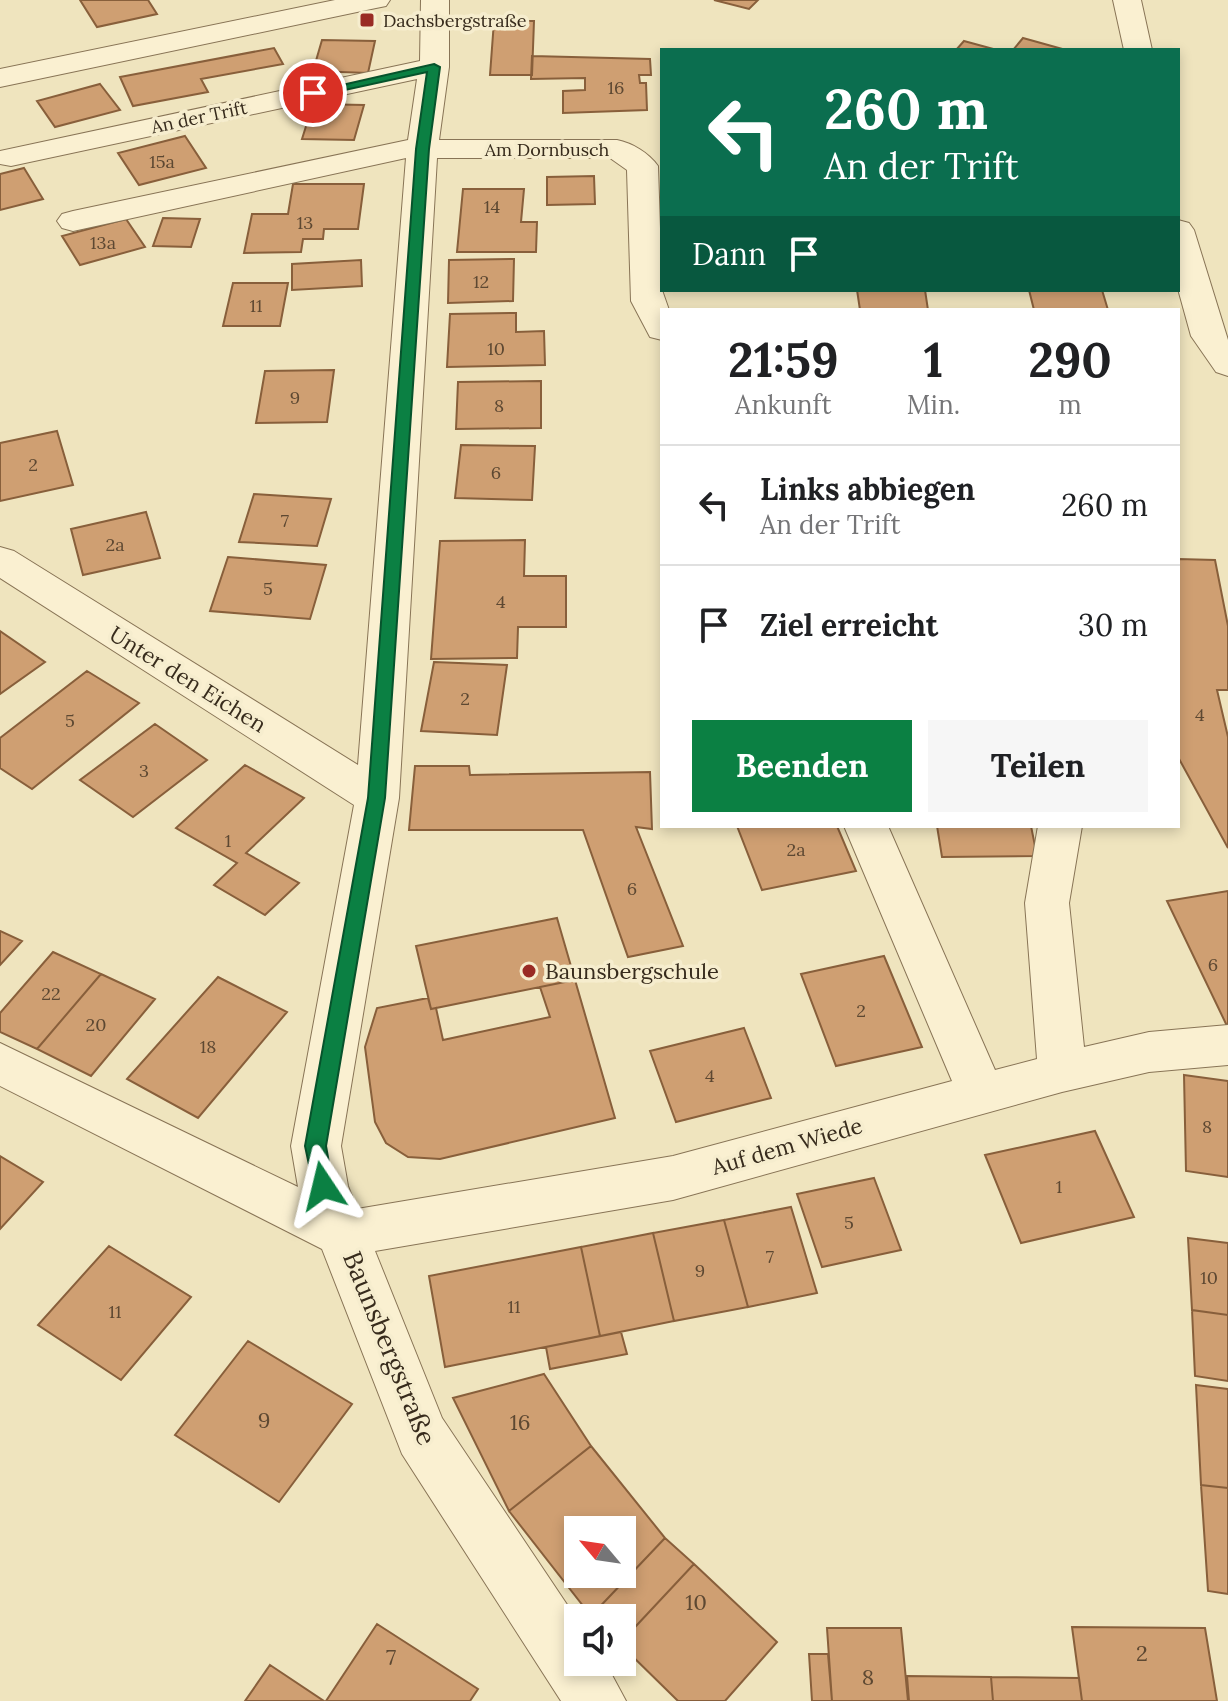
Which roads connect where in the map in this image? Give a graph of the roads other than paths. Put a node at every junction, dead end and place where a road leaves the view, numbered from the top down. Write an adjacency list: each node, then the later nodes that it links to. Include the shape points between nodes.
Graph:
1 (435, 0): 5 (street)
2 (1127, 0): 4 (street)
3 (356, 2): 6 (street)
4 (1138, 48)
5 (434, 67): 7 (street); 8 (street, An der Trift)
6 (0, 78)
7 (422, 149): 9 (street); 11 (street, Am Dornbusch, via 617,149 640,163 648,301); 14 (street)
8 (11, 157)
9 (73, 221)
10 (1180, 237): 12 (street, via 1208,336)
11 (660, 326)
12 (1228, 365)
13 (0, 560): 14 (street, Unter den Eichen)
14 (377, 798): 21 (street, via 316,1146 323,1186)
15 (867, 828): 20 (street)
16 (1060, 828): 18 (street, via 1047,903)
17 (1228, 1045): 18 (street, Auf dem Wiede, via 1149,1052)
18 (1062, 1072): 20 (street, Auf dem Wiede)
19 (5, 1073): 21 (street, Baunsbergstraße)
20 (981, 1092): 21 (street, Auf dem Wiede, via 673,1178)
21 (343, 1234): 22 (street, Baunsbergstraße, via 421,1435)
22 (596, 1701)

